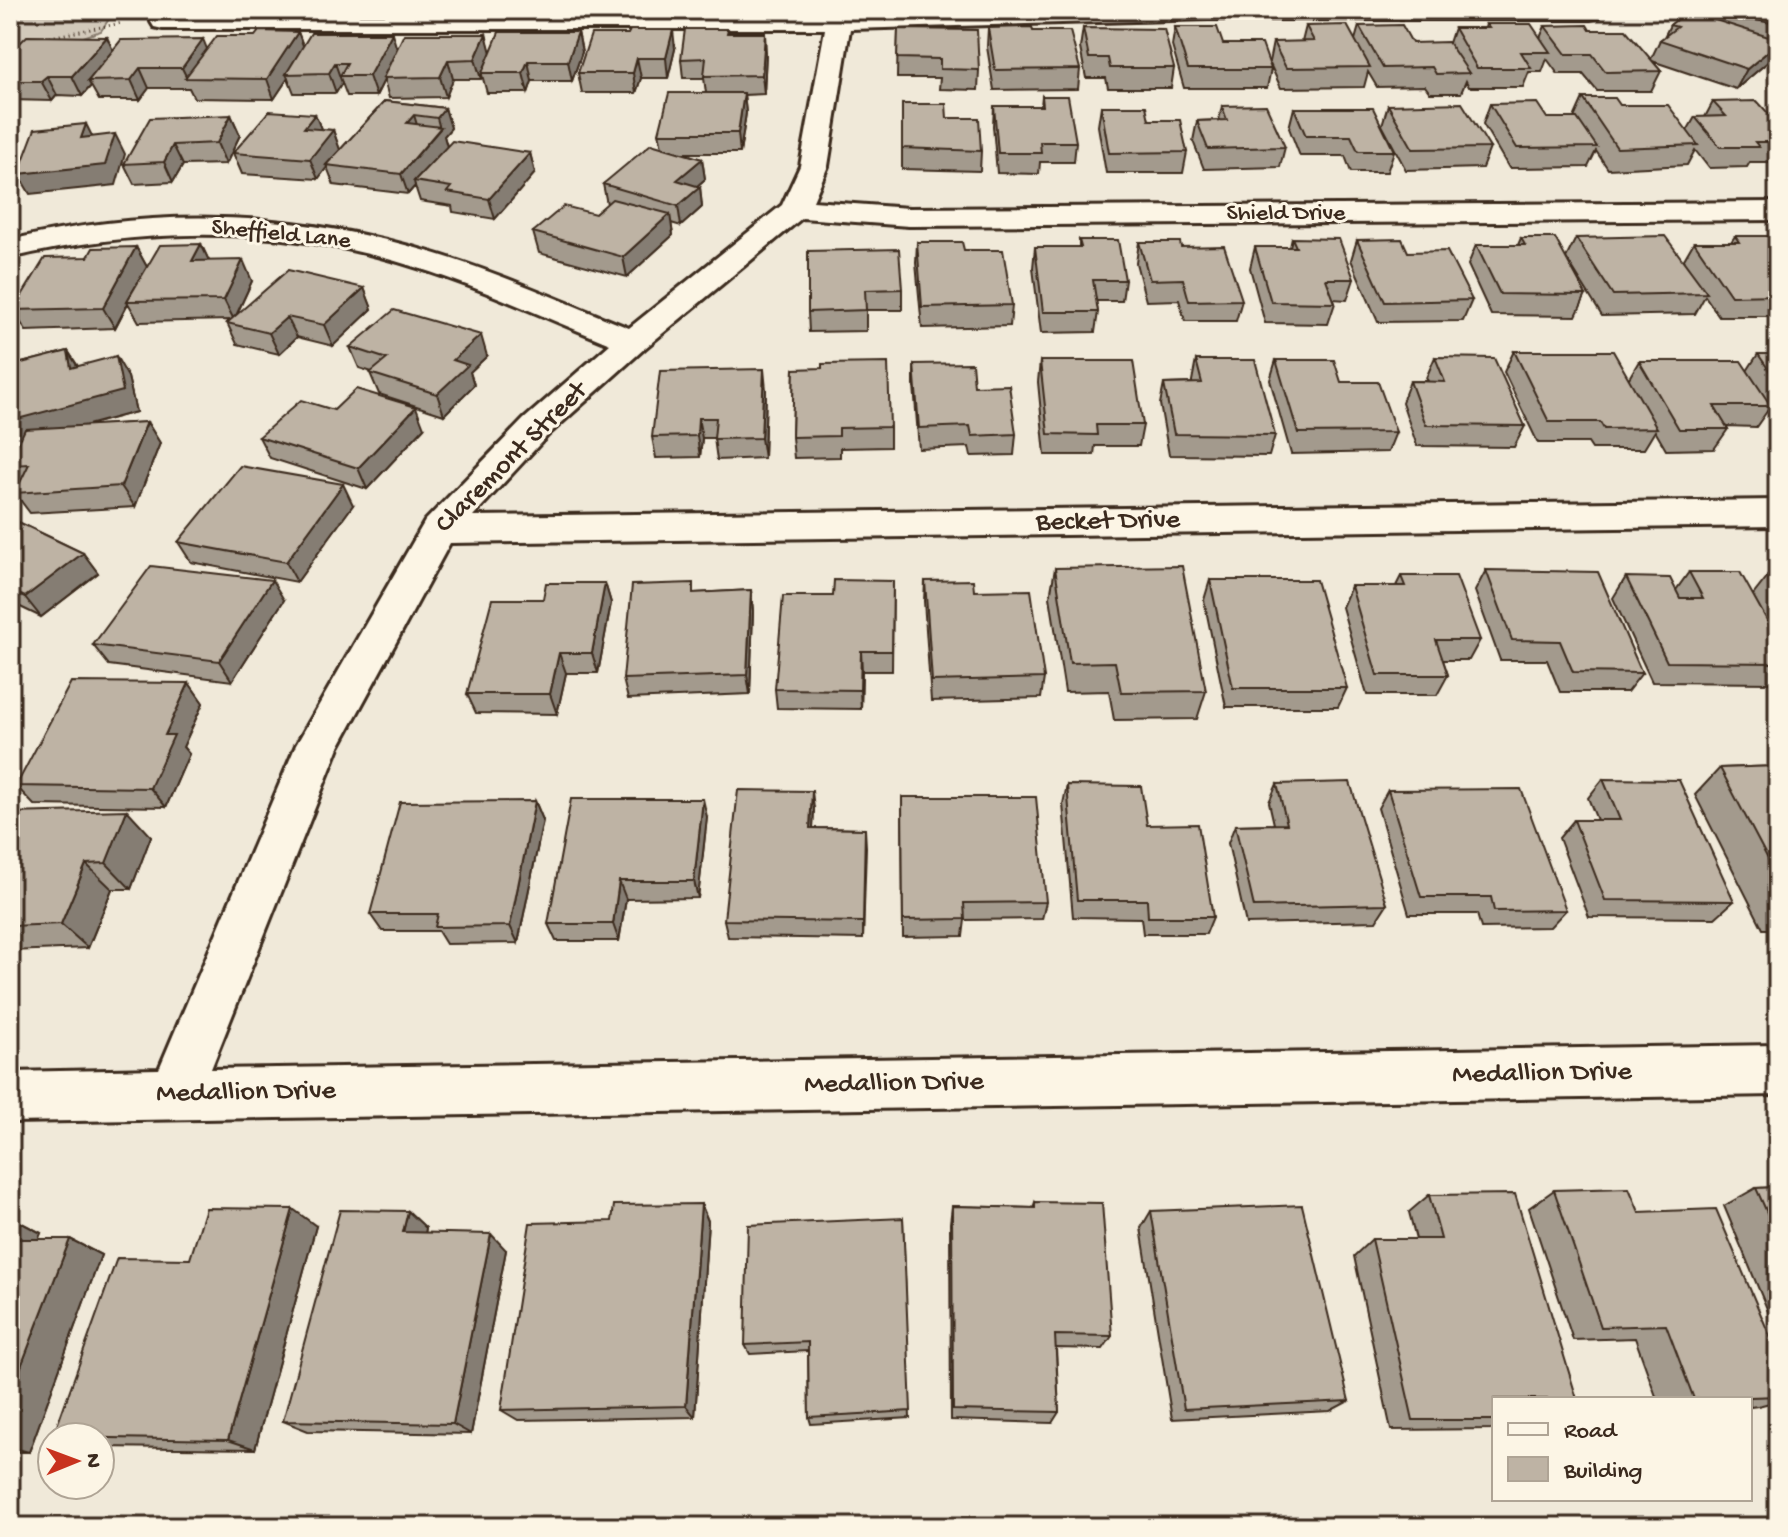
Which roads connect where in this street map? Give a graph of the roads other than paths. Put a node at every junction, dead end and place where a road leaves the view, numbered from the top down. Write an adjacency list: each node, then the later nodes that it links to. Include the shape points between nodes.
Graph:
1 (1208, 11): 2 (street); 4 (street)
2 (1589, 11)
3 (163, 16): 4 (street)
4 (839, 16): 5 (street, Claremont Street, via 814,166)
5 (795, 209): 6 (street, Shield Drive, via 909,217); 8 (street, Claremont Street)
6 (1778, 211)
7 (10, 249): 8 (street, Sheffield Lane, via 44,240 165,227 240,227 347,239 446,268)
8 (633, 341): 10 (street, Claremont Street, via 536,427)
9 (1778, 513): 10 (street, Becket Drive)
10 (438, 530): 12 (street, Claremont Street, via 318,745)
11 (1778, 1070): 12 (street, Medallion Drive)
12 (175, 1094): 13 (street, Medallion Drive)
13 (10, 1097)

